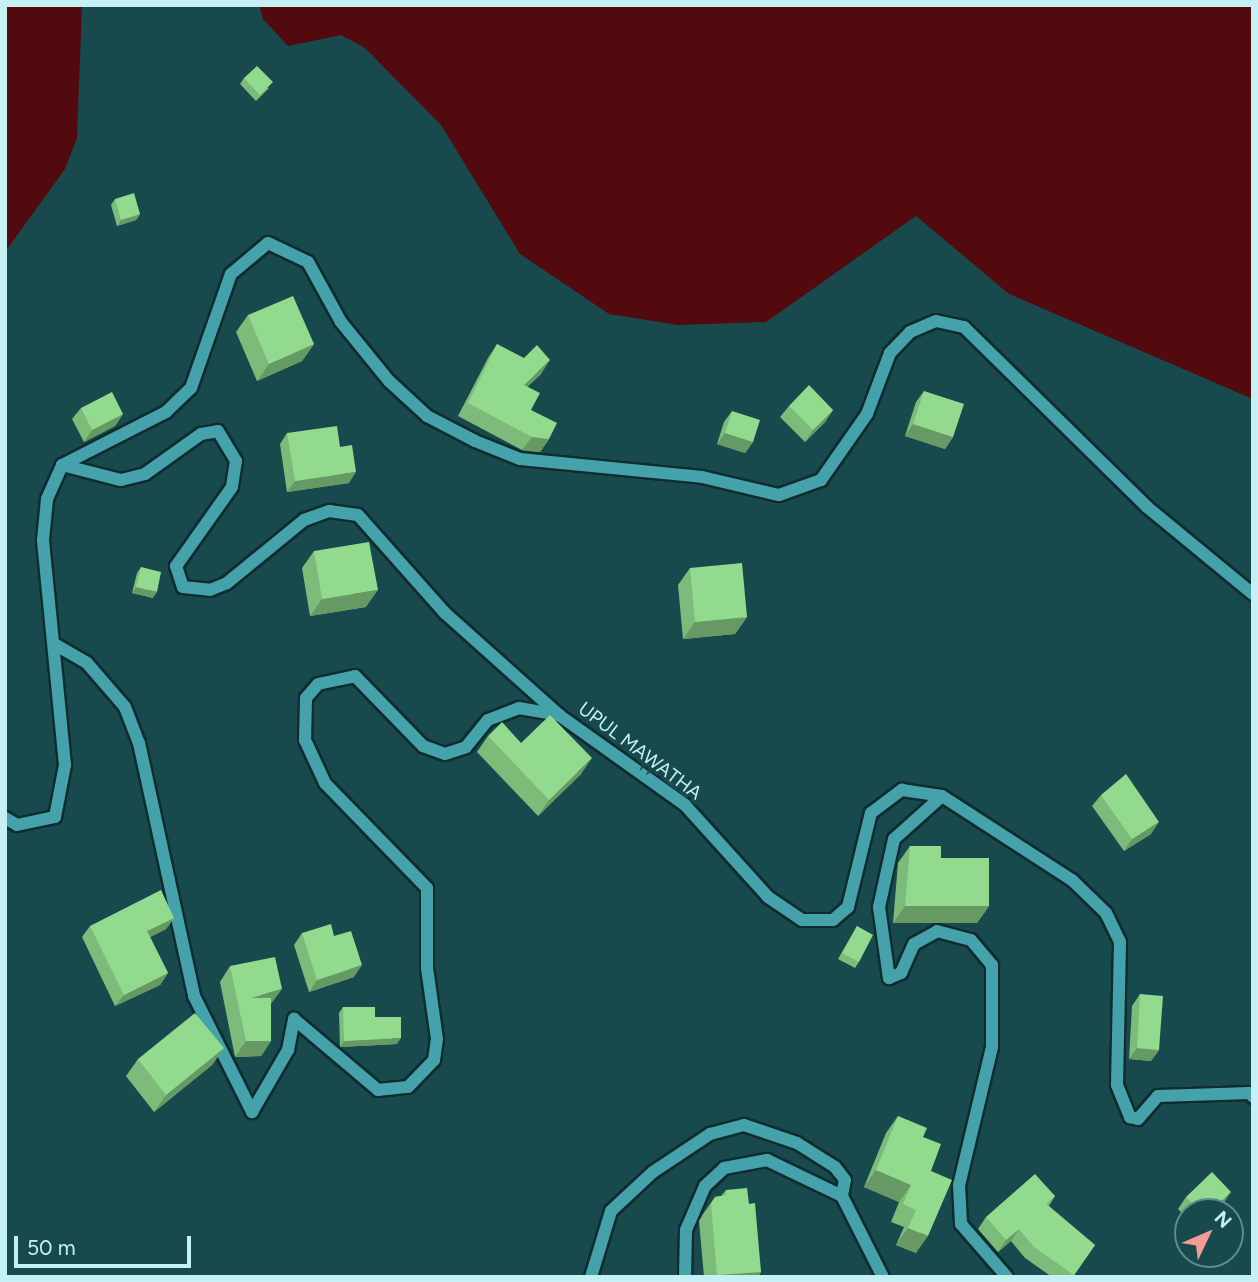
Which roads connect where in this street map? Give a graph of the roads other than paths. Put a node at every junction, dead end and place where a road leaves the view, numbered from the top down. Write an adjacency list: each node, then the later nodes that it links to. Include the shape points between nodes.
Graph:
1 (62, 465): 2 (street, via 166,412 191,388 231,274 268,243 308,262 341,322 389,381 426,416 463,435 520,459 702,478 779,495 821,480 867,414 890,353 910,332 936,321 964,327 1147,508); 3 (street, via 47,499 43,540); 4 (street, UPUL MAWATHA, via 121,480 145,474 201,434 218,431 236,461 232,487 176,566 183,587 210,590 227,583 304,520 328,511 358,516 445,613)
2 (1253, 594)
3 (56, 645): 4 (street, via 87,663 125,707 139,743 194,996 252,1112 288,1050 294,1019 378,1090 408,1087 434,1060 437,1039 427,968 427,888 325,783 305,740 306,698 318,684 355,676 423,746 445,754 466,747 488,719 519,708); 6 (street, via 65,765 55,817 17,825)
4 (559, 715): 5 (street, UPUL MAWATHA, via 685,805 768,897 802,920 834,920 848,907 871,813 902,790)
5 (942, 796): 7 (street, UPUL MAWATHA, via 1072,880 1106,913 1121,942 1116,1084 1130,1117 1138,1119 1158,1096 1250,1093); 12 (street, via 894,839 879,907 889,978 901,973 914,944 937,931 971,940 992,965 992,1047 959,1185 961,1224)
6 (5, 818)
7 (1253, 1097)
8 (842, 1196): 9 (street, via 845,1180 835,1167 797,1143 744,1125 710,1134 653,1172 611,1211); 10 (street, via 767,1160 724,1168 705,1186 686,1230); 11 (street)
9 (591, 1277)
10 (685, 1277)
11 (883, 1277)
12 (1007, 1277)

